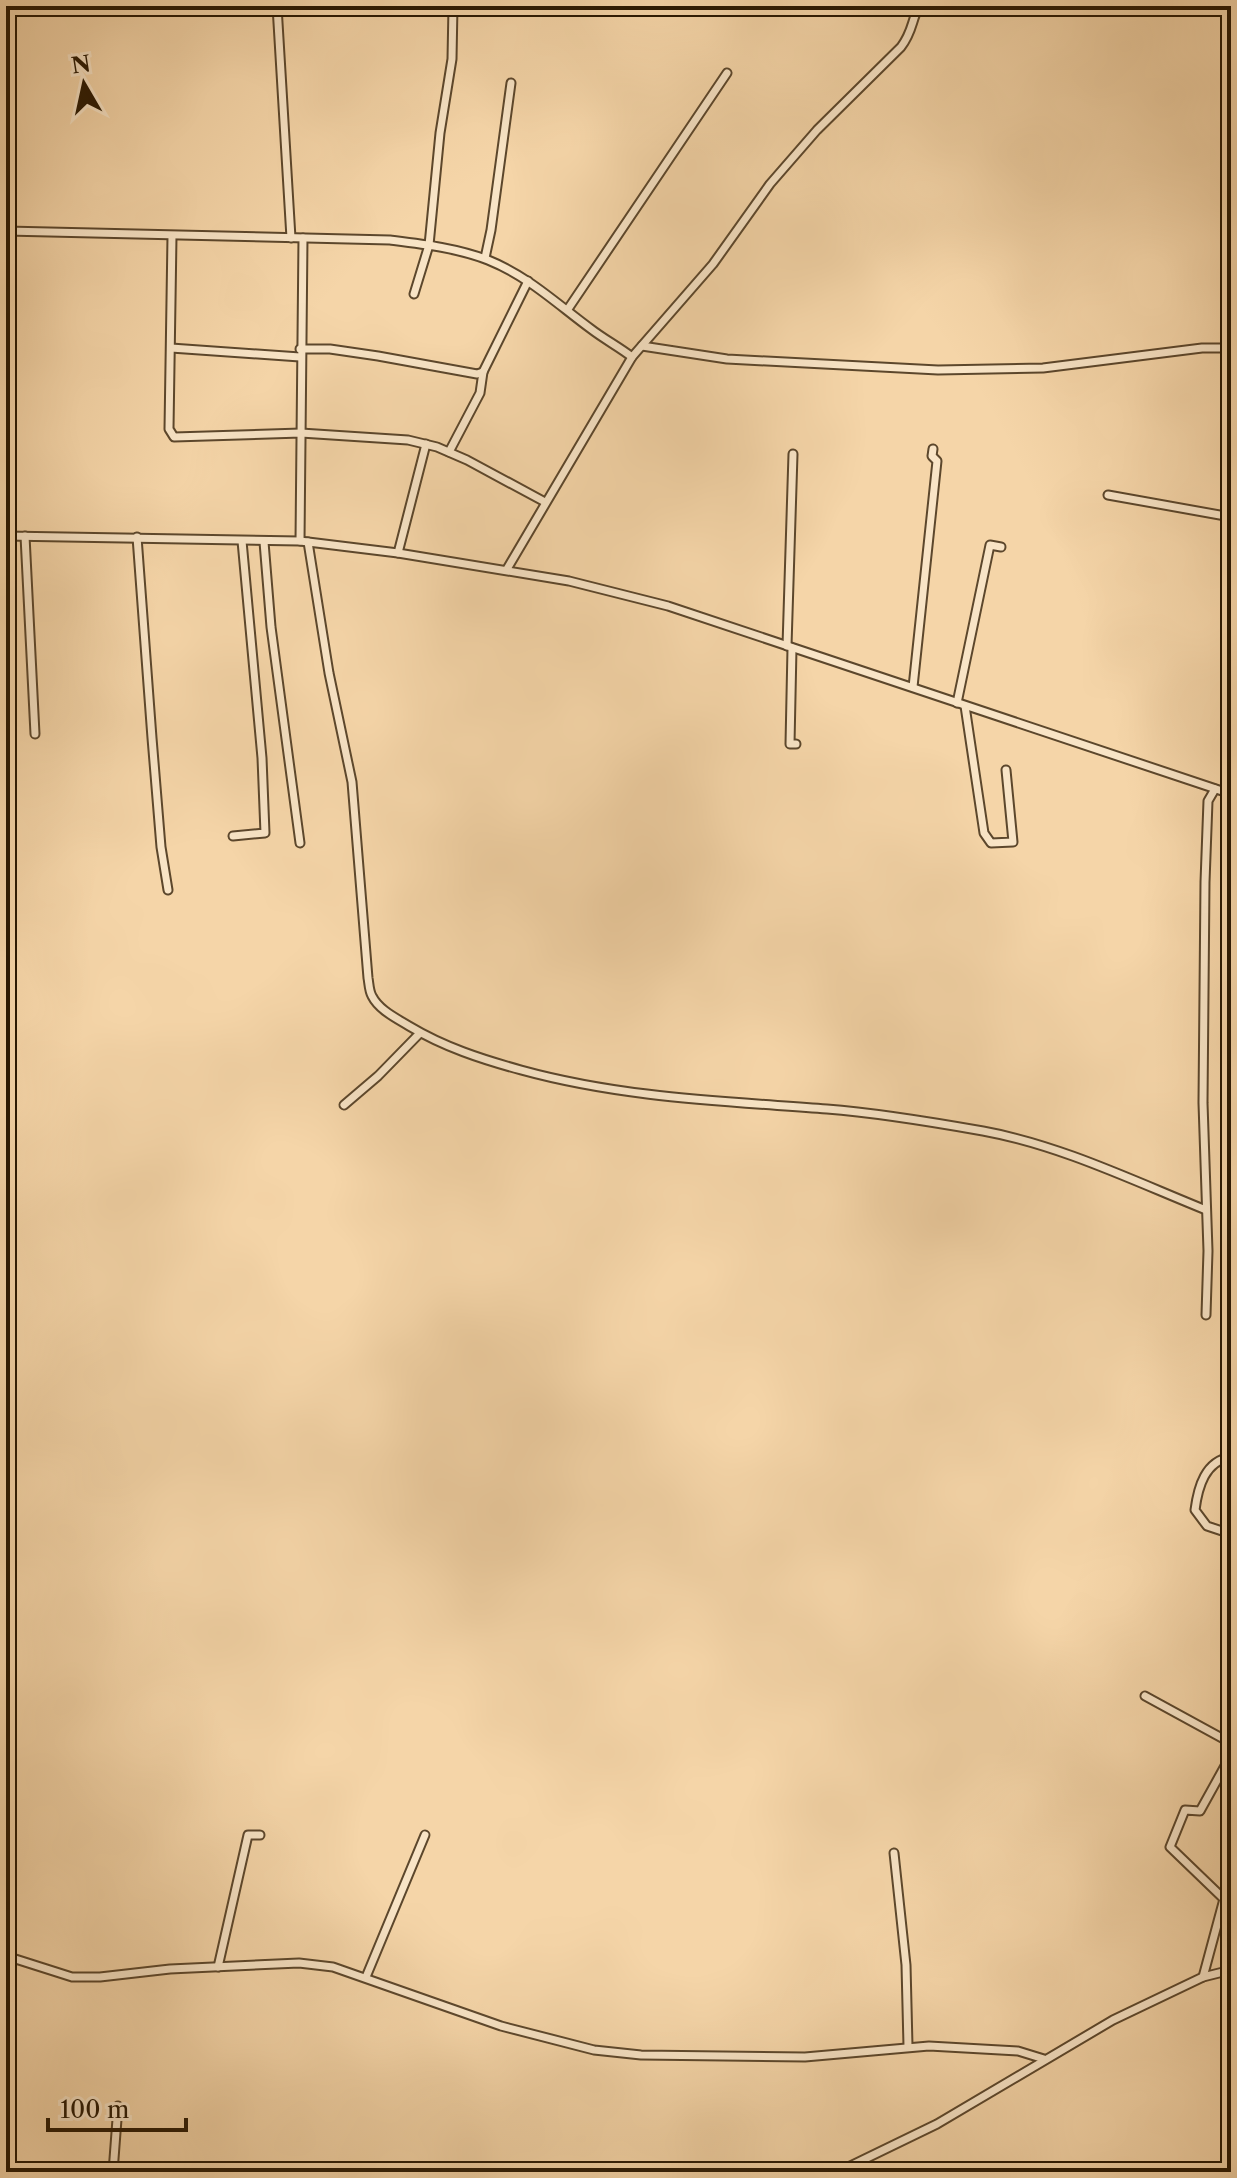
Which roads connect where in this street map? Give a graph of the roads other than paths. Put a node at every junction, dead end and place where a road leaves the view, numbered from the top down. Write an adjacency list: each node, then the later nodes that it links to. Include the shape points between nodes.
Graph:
1 (277, 6): 8 (street)
2 (453, 6): 10 (street, via 452,59)
3 (919, 6): 15 (street, via 912,33 901,47 770,184 713,264)
4 (727, 73): 14 (street)
5 (511, 83): 11 (street)
6 (6, 231): 7 (street)
7 (172, 236): 8 (street); 16 (street)
8 (291, 238): 9 (street)
9 (303, 238): 10 (street); 18 (street)
10 (429, 245): 11 (street); 13 (street)
11 (485, 258): 12 (street)
12 (528, 281): 14 (street); 20 (street)
13 (414, 294)
14 (568, 309): 19 (street)
15 (642, 346): 17 (street, via 727,359 938,370 1043,368); 19 (street)
16 (171, 348): 18 (street); 21 (street, via 169,429 174,437)
17 (1231, 348)
18 (300, 353): 20 (street, via 367,354); 21 (street)
19 (632, 357): 27 (street)
20 (483, 372): 24 (street, via 480,393)
21 (301, 433): 22 (street); 34 (street)
22 (426, 444): 24 (street); 36 (street)
23 (933, 449): 39 (street, via 937,461)
24 (449, 452): 27 (street)
25 (793, 454): 38 (street)
26 (1108, 495): 28 (street)
27 (545, 502): 37 (street)
28 (1231, 517)
29 (6, 536): 30 (street)
30 (25, 536): 31 (street); 41 (street)
31 (137, 537): 32 (street); 48 (street)
32 (242, 541): 33 (street); 46 (street, via 265,833)
33 (264, 542): 34 (street); 47 (street)
34 (304, 542): 36 (street); 49 (street, via 352,782 372,996)
35 (1001, 547): 40 (street, via 990,545)
36 (398, 553): 37 (street)
37 (507, 569): 38 (street, via 617,591)
38 (790, 647): 39 (street); 42 (street, via 790,744)
39 (913, 687): 40 (street)
40 (961, 704): 43 (street, via 984,833 991,843 1013,842); 44 (street)
41 (35, 734)
42 (796, 744)
43 (1006, 770)
44 (1215, 789): 45 (street); 51 (street, via 1208,801 1205,882)
45 (1231, 794)
46 (233, 836)
47 (300, 843)
48 (168, 890)
49 (420, 1033): 50 (street); 51 (street, via 481,1059 601,1089 829,1109 987,1132 1056,1151)
50 (344, 1105)
51 (1206, 1210): 52 (street)
52 (1206, 1315)
53 (1231, 1457): 54 (street, via 1214,1462 1199,1484 1195,1510 1207,1526)
54 (1231, 1534)
55 (1145, 1696): 56 (street)
56 (1231, 1743)
57 (1231, 1755): 65 (street, via 1200,1811 1185,1810 1170,1847 1224,1899)
58 (260, 1835): 62 (street, via 248,1835)
59 (425, 1835): 64 (street)
60 (894, 1853): 66 (street)
61 (6, 1956): 62 (street, via 72,1977)
62 (218, 1967): 64 (street, via 299,1963)
63 (1231, 1970): 65 (street)
64 (366, 1977): 66 (street, via 459,2013 594,2050 805,2057)
65 (1203, 1977): 67 (street)
66 (908, 2046): 67 (street, via 977,2047)
67 (1044, 2059): 70 (street, via 937,2124)
68 (118, 2106): 69 (street)
69 (113, 2172)
70 (838, 2172)

